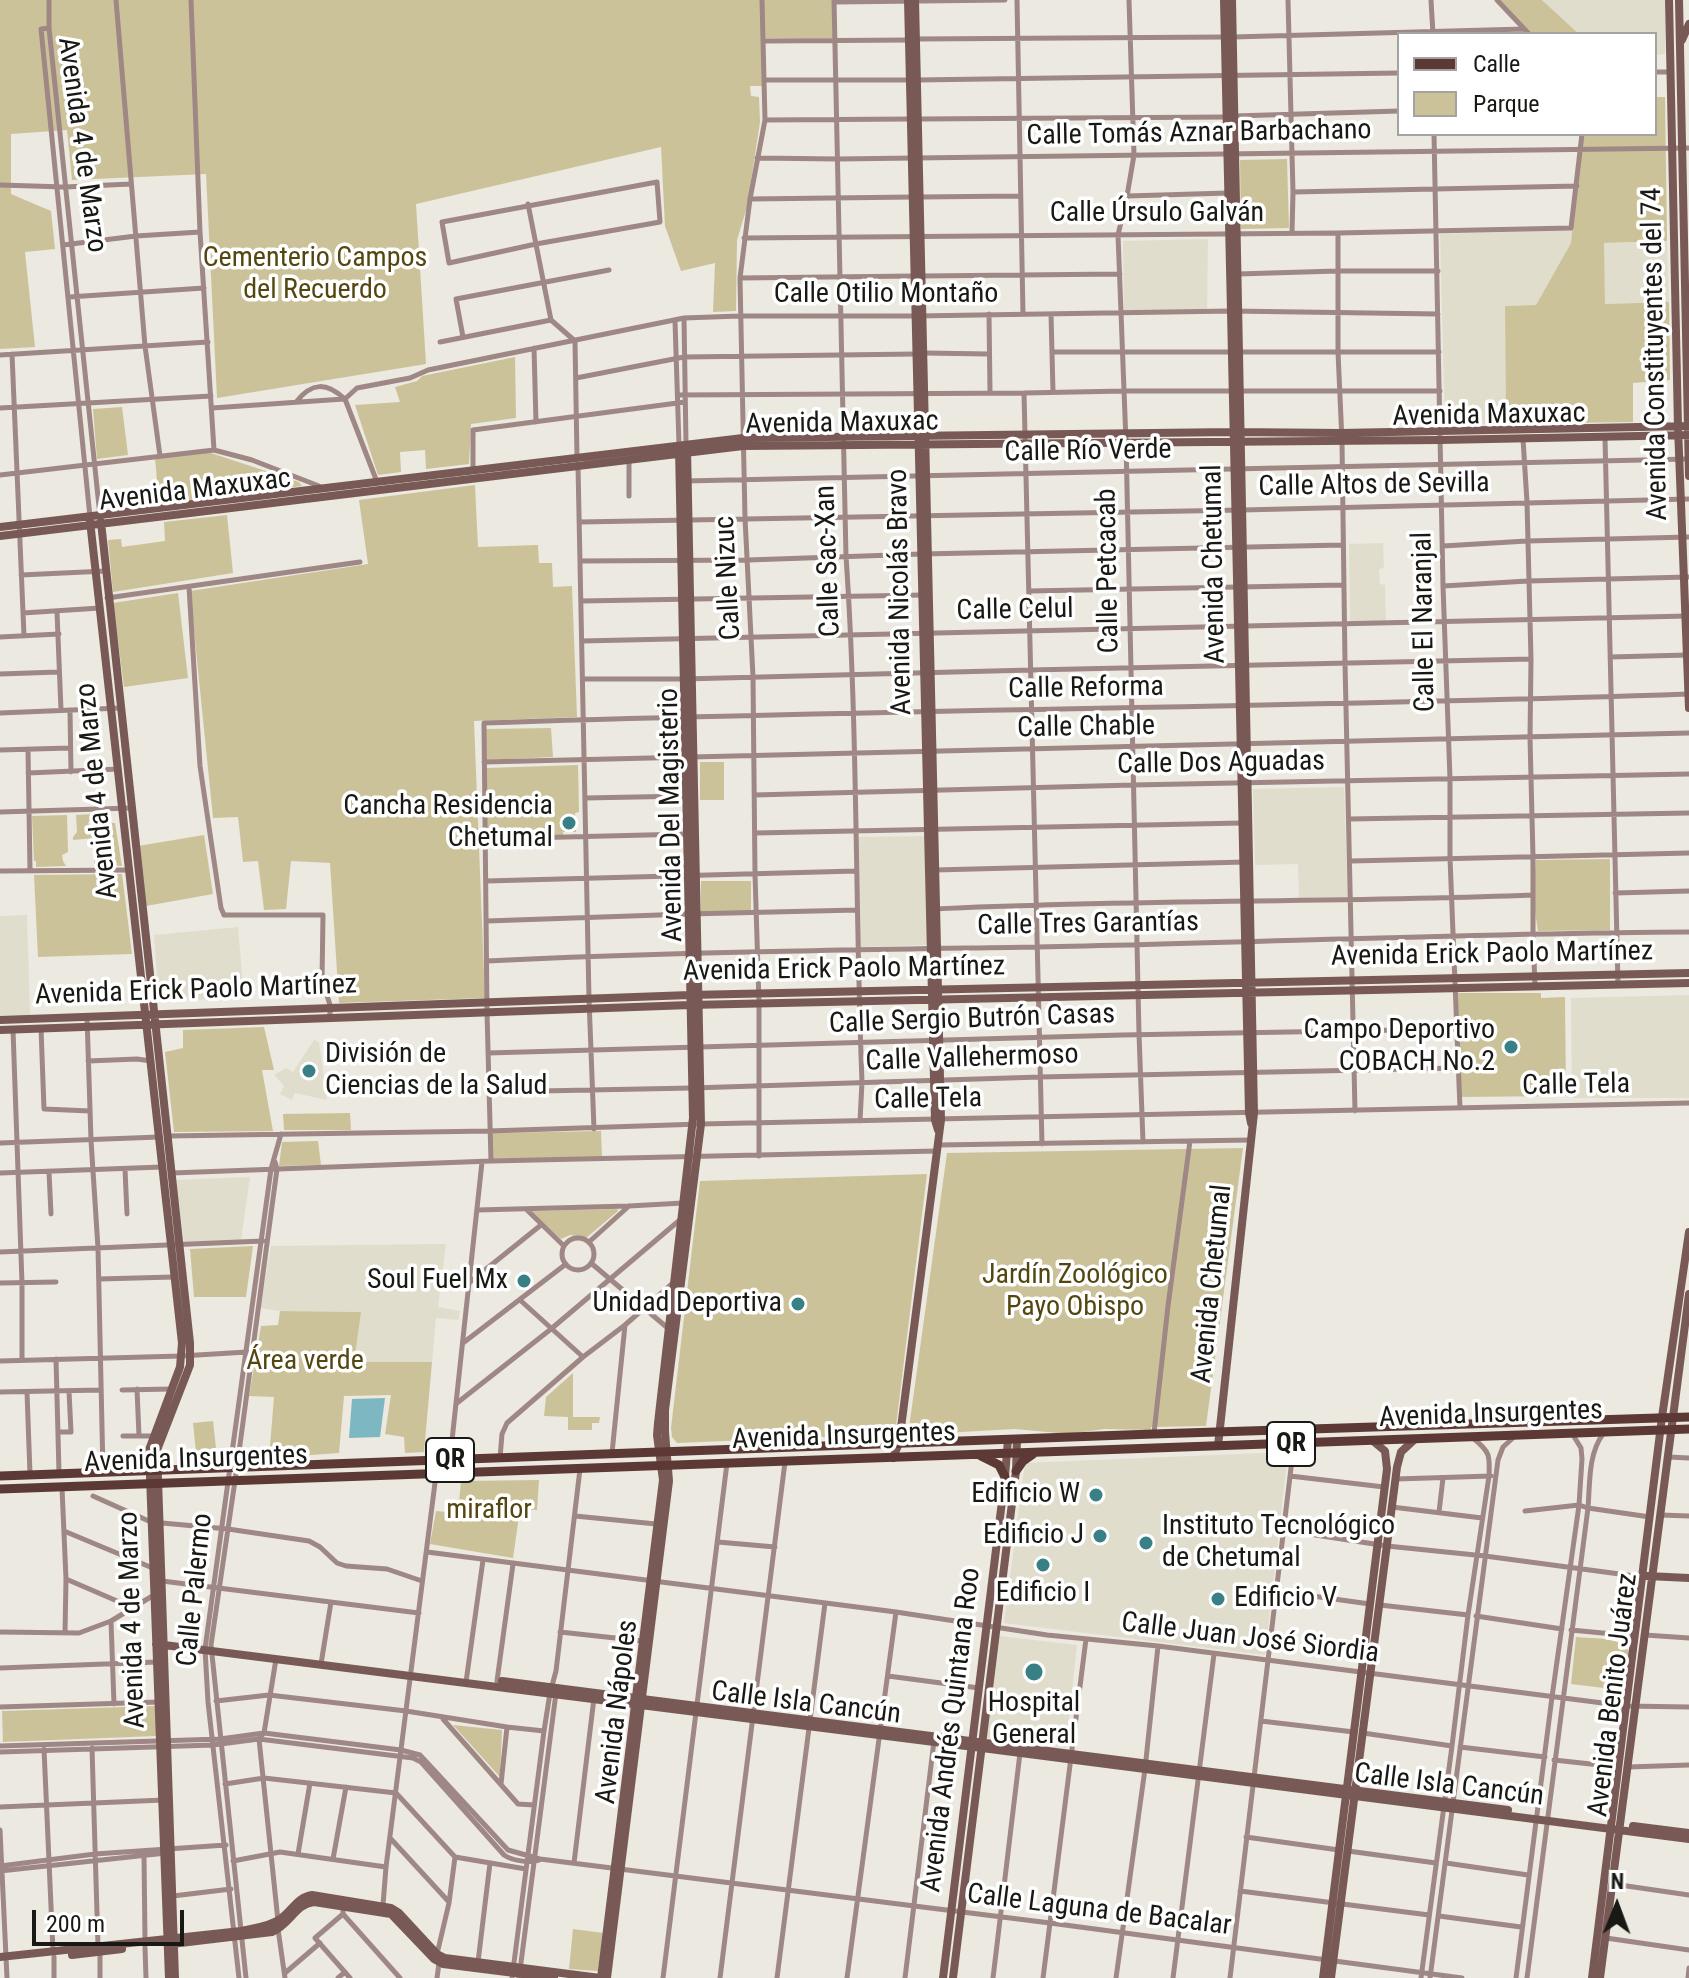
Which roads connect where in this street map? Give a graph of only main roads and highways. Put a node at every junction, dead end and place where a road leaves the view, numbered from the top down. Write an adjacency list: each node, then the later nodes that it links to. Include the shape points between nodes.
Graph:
1 (1224, 0): 7 (main road, Avenida Chetumal)
2 (1232, 0): 7 (main road, Avenida Chetumal)
3 (1669, 0): 9 (main road, Avenida Constituyentes del 74)
4 (1679, 0): 8 (main road, Avenida Constituyentes del 74)
5 (911, 1): 23 (main road, Avenida Nicolás Bravo)
6 (1688, 27): 8 (main road)
7 (1228, 37): 10 (main road, Avenida Chetumal)
8 (1680, 44): 9 (main road, Avenida Constituyentes del 74)
9 (1681, 148): 11 (main road, Avenida Constituyentes del 74); 14 (main road, Avenida Constituyentes del 74)
10 (1231, 154): 13 (main road, Avenida Chetumal); 13 (main road, Avenida Chetumal)
11 (1686, 188): 12 (main road, Avenida Constituyentes del 74)
12 (1686, 225): 14 (main road, Avenida Constituyentes del 74)
13 (1233, 234): 17 (main road, Avenida Chetumal); 17 (main road, Avenida Chetumal)
14 (1679, 246): 15 (main road, Avenida Constituyentes del 74); 16 (main road, Avenida Constituyentes del 74)
15 (1687, 266): 16 (main road, Avenida Constituyentes del 74)
16 (1683, 306): 18 (main road, Avenida Constituyentes del 74); 19 (main road, Avenida Constituyentes del 74)
17 (1235, 312): 22 (main road, Avenida Chetumal)
18 (1687, 346): 19 (main road, Avenida Constituyentes del 74)
19 (1684, 382): 20 (main road, Avenida Constituyentes del 74)
20 (1685, 431): 21 (main road, Avenida Maxuxac); 21 (main road, Avenida Maxuxac); 25 (main road, Avenida Constituyentes del 74)
21 (1440, 436): 22 (main road, Avenida Maxuxac)
22 (1238, 437): 23 (main road, Avenida Maxuxac); 47 (main road, Avenida Chetumal)
23 (923, 440): 24 (main road, Avenida Maxuxac, via 743,442); 48 (main road, Avenida Nicolás Bravo)
24 (683, 449): 26 (main road, Avenida Maxuxac); 26 (main road, Avenida Maxuxac, via 629,460); 42 (main road, Avenida Del Magisterio)
25 (1686, 459): 28 (main road, Avenida Constituyentes del 74); 29 (main road, Avenida Constituyentes del 74)
26 (578, 462): 27 (main road, Avenida Maxuxac)
27 (474, 475): 30 (main road, Avenida Maxuxac, via 336,496); 30 (main road, Avenida Maxuxac, via 324,488)
28 (1689, 476)
29 (1685, 499): 35 (main road, Avenida Constituyentes del 74)
30 (101, 520): 31 (main road, Avenida Maxuxac); 40 (main road, Avenida 4 de Marzo)
31 (90, 522): 33 (main road, Avenida Maxuxac); 40 (main road, Avenida 4 de Marzo)
32 (0, 527): 33 (main road, Avenida Maxuxac)
33 (18, 530): 34 (main road, Avenida Maxuxac)
34 (0, 536)
35 (1686, 537): 36 (main road, Avenida Constituyentes del 74)
36 (1686, 577): 37 (main road, Avenida Constituyentes del 74)
37 (1687, 616): 38 (main road, Avenida Constituyentes del 74)
38 (1688, 655): 39 (main road, Avenida Constituyentes del 74)
39 (1689, 694): 41 (main road, Avenida Constituyentes del 74)
40 (116, 708): 51 (main road, Avenida 4 de Marzo)
41 (1689, 708)
42 (690, 796): 43 (main road, Avenida Del Magisterio); 43 (main road, Avenida Del Magisterio)
43 (692, 875): 49 (main road, Avenida Del Magisterio)
44 (1689, 973): 45 (main road, Avenida Erick Paolo Martínez)
45 (1618, 980): 46 (main road, Avenida Erick Paolo Martínez); 47 (main road, Avenida Erick Paolo Martínez)
46 (1689, 983)
47 (1249, 988): 48 (main road, Avenida Erick Paolo Martínez); 68 (main road, Avenida Chetumal, via 1252,1127)
48 (935, 994): 49 (main road, Avenida Erick Paolo Martínez); 75 (main road, Avenida Nicolás Bravo, via 939,1148)
49 (694, 1000): 51 (main road, Avenida Erick Paolo Martínez); 54 (main road, Avenida Del Magisterio, via 697,1124)
50 (0, 1020): 52 (main road, Avenida Erick Paolo Martínez)
51 (150, 1020): 52 (main road, Avenida Erick Paolo Martínez); 56 (main road, Avenida 4 de Marzo)
52 (87, 1022): 53 (main road, Avenida Erick Paolo Martínez)
53 (0, 1030)
54 (687, 1203): 57 (main road, Avenida Del Magisterio); 57 (main road, Avenida Del Magisterio)
55 (1689, 1232): 59 (main road)
56 (175, 1245): 60 (main road, Avenida 4 de Marzo); 60 (main road, Avenida 4 de Marzo, via 174,1277)
57 (678, 1282): 78 (main road, Avenida Del Magisterio)
58 (1689, 1294): 59 (main road)
59 (1682, 1334): 61 (main road)
60 (186, 1355): 85 (main road, Avenida 4 de Marzo, via 190,1365); 85 (main road, Avenida 4 de Marzo, via 149,1450)
61 (1667, 1417): 62 (main road, Avenida Insurgentes / QR); 63 (main road, Avenida Insurgentes / QR); 67 (main road, Avenida Benito Juárez)
62 (1689, 1417)
63 (1619, 1419): 64 (main road, Avenida Insurgentes / QR); 69 (main road)
64 (1337, 1428): 66 (main road, Avenida Insurgentes / QR); 74 (main road)
65 (1689, 1429): 67 (main road, Avenida Insurgentes / QR)
66 (1272, 1430): 68 (main road, Avenida Insurgentes / QR); 76 (main road)
67 (1665, 1430): 69 (main road, Avenida Insurgentes / QR); 94 (main road, Avenida Benito Juárez); 94 (main road, Avenida Benito Juárez, via 1667,1457)
68 (1218, 1432): 70 (main road, Avenida Insurgentes / QR); 77 (main road, Avenida Chetumal)
69 (1619, 1432): 72 (main road, Avenida Insurgentes / QR)
70 (1047, 1438): 71 (main road, Avenida Insurgentes / QR); 79 (main road)
71 (1012, 1439): 75 (main road, Avenida Insurgentes / QR); 80 (main road, Avenida Andrés Quintana Roo)
72 (1415, 1439): 73 (main road, Avenida Insurgentes / QR); 95 (main road, via 1401,1452)
73 (1373, 1441): 74 (main road, Avenida Insurgentes / QR); 95 (main road, via 1387,1457)
74 (1337, 1442): 76 (main road, Avenida Insurgentes / QR)
75 (899, 1443): 78 (main road, Avenida Insurgentes / QR); 82 (main road, Avenida Nicolás Bravo)
76 (1273, 1444): 77 (main road, Avenida Insurgentes / QR)
77 (1218, 1446): 79 (main road, Avenida Insurgentes / QR)
78 (664, 1452): 83 (main road, Avenida Insurgentes / QR); 84 (main road, Avenida Nápoles)
79 (1043, 1452): 80 (main road, Avenida Insurgentes / QR); 87 (main road, via 1023,1461)
80 (1012, 1453): 81 (main road, Avenida Insurgentes / QR); 87 (main road, Avenida Andrés Quintana Roo); 90 (main road, Avenida Andrés Quintana Roo)
81 (978, 1455): 82 (main road, Avenida Insurgentes / QR); 90 (main road, via 999,1465)
82 (898, 1457): 84 (main road, Avenida Insurgentes / QR)
83 (519, 1458): 85 (main road, Avenida Insurgentes / QR); 86 (main road)
84 (666, 1466): 86 (main road, Avenida Insurgentes / QR); 99 (main road, Avenida Nápoles)
85 (153, 1470): 88 (main road, Avenida Insurgentes / QR); 91 (main road, Avenida 4 de Marzo)
86 (519, 1471): 91 (main road, Avenida Insurgentes / QR)
87 (1016, 1471): 101 (main road, Avenida Andrés Quintana Roo)
88 (71, 1473): 89 (main road, Avenida Insurgentes / QR); 92 (main road)
89 (0, 1476)
90 (1005, 1477): 101 (main road, Avenida Andrés Quintana Roo)
91 (154, 1483): 92 (main road, Avenida Insurgentes / QR); 96 (main road, Avenida 4 de Marzo)
92 (67, 1487): 93 (main road, Avenida Insurgentes / QR)
93 (0, 1489)
94 (1654, 1516): 97 (main road, Avenida Benito Juárez)
95 (1382, 1545): 111 (main road)
96 (157, 1569): 100 (main road, Avenida 4 de Marzo); 100 (main road, Avenida 4 de Marzo)
97 (1647, 1576): 98 (main road); 112 (main road, Avenida Benito Juárez)
98 (1689, 1578)
99 (654, 1581): 108 (main road, Avenida Nápoles); 108 (main road, Avenida Nápoles)
100 (158, 1595): 102 (main road, Avenida 4 de Marzo)
101 (992, 1627): 109 (main road, Avenida Andrés Quintana Roo); 109 (main road, Avenida Andrés Quintana Roo, via 979,1688)
102 (159, 1641): 103 (main road, Calle Isla Cancún); 107 (main road, Avenida 4 de Marzo); 107 (main road, Avenida 4 de Marzo)
103 (208, 1647): 104 (main road, Calle Isla Cancún); 104 (main road, Calle Isla Cancún)
104 (322, 1662): 105 (main road, Calle Isla Cancún)
105 (466, 1680): 106 (main road, Calle Isla Cancún); 106 (main road, Calle Isla Cancún)
106 (553, 1689): 108 (main road, Calle Isla Cancún)
107 (162, 1702): 114 (main road, Avenida 4 de Marzo)
108 (638, 1702): 109 (main road, Calle Isla Cancún); 126 (main road, Avenida Nápoles)
109 (977, 1744): 110 (main road, Calle Isla Cancún); 110 (main road, Calle Isla Cancún); 116 (main road, Avenida Andrés Quintana Roo)
110 (1072, 1756): 111 (main road, Calle Isla Cancún)
111 (1351, 1793): 112 (main road, Calle Isla Cancún); 121 (main road)
112 (1615, 1827): 113 (main road, Calle Isla Cancún); 131 (main road, Avenida Benito Juárez); 132 (main road, Avenida Benito Juárez)
113 (1689, 1836)
114 (169, 1850): 118 (main road, Avenida 4 de Marzo); 118 (main road, Avenida 4 de Marzo)
115 (372, 1907): 117 (main road, via 343,1910 307,1903); 117 (main road, via 305,1896); 119 (main road, via 394,1917); 119 (main road, via 383,1905 399,1913)
116 (956, 1912): 127 (main road, Avenida Andrés Quintana Roo); 128 (main road, Avenida Andrés Quintana Roo)
117 (278, 1925): 118 (main road)
118 (170, 1941): 120 (main road); 123 (main road, Avenida 4 de Marzo); 124 (main road, Avenida 4 de Marzo)
119 (438, 1958): 122 (main road); 122 (main road)
120 (3, 1960)
121 (1329, 1961): 129 (main road); 130 (main road)
122 (516, 1973): 125 (main road); 126 (main road)
123 (169, 1978)
124 (175, 1978)
125 (554, 1978)
126 (603, 1978)
127 (943, 1978)
128 (953, 1978)
129 (1323, 1978)
130 (1331, 1978)
131 (1592, 1978)
132 (1600, 1978)

